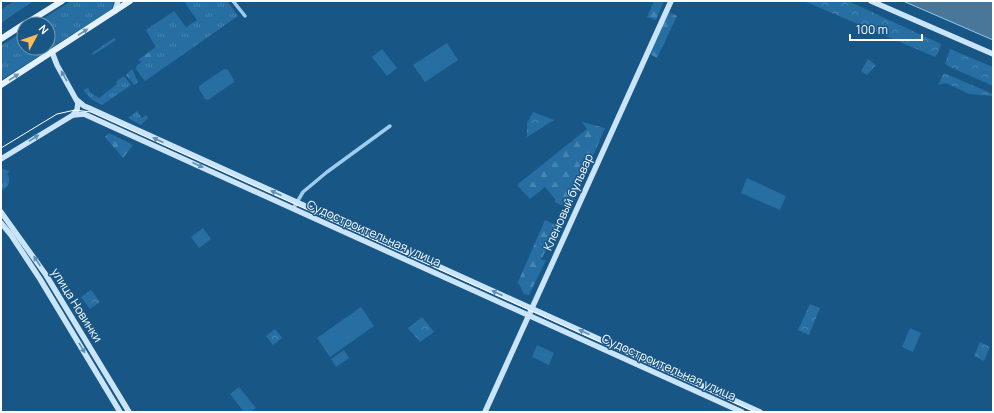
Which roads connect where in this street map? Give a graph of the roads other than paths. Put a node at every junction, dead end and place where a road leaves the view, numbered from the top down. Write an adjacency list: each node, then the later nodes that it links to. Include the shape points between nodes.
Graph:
1 (62, 1): 8 (main road)
2 (118, 1): 7 (street)
3 (130, 1): 7 (main road)
4 (233, 1): 9 (street)
5 (671, 1): 25 (street, Кленовый бульвар)
6 (871, 1): 13 (street)
7 (114, 11): 12 (main road, one-way to 7)
8 (37, 16)
9 (245, 16)
10 (16, 29): 11 (main road)
11 (1, 39)
12 (56, 49)
13 (993, 54)
14 (46, 56): 16 (main road, one-way to 14)
15 (53, 56): 17 (street, one-way to 15)
16 (1, 85)
17 (77, 100): 18 (street, via 79,106); 21 (street, Судостроительная улица, one-way to 17, via 84,106)
18 (73, 115): 20 (street, one-way to 18); 22 (street, Судостроительная улица, one-way to 22, via 84,114)
19 (390, 126): 21 (street, via 327,172 303,192)
20 (1, 160)
21 (296, 202): 22 (street); 25 (street, Судостроительная улица, one-way to 21)
22 (293, 209): 26 (street, Судостроительная улица)
23 (1, 212): 27 (street, улица Новинки, one-way to 23, via 31,253)
24 (1, 223): 28 (street, улица Новинки)
25 (532, 309): 26 (street, Кленовый бульвар); 33 (street, Судостроительная улица, one-way to 25)
26 (529, 316): 31 (street, Кленовый бульвар); 32 (street, Судостроительная улица)
27 (79, 330): 28 (street); 30 (street, улица Новинки)
28 (73, 334): 29 (street, улица Новинки, one-way to 29)
29 (120, 412)
30 (129, 412)
31 (485, 412)
32 (742, 412)
33 (760, 412)

